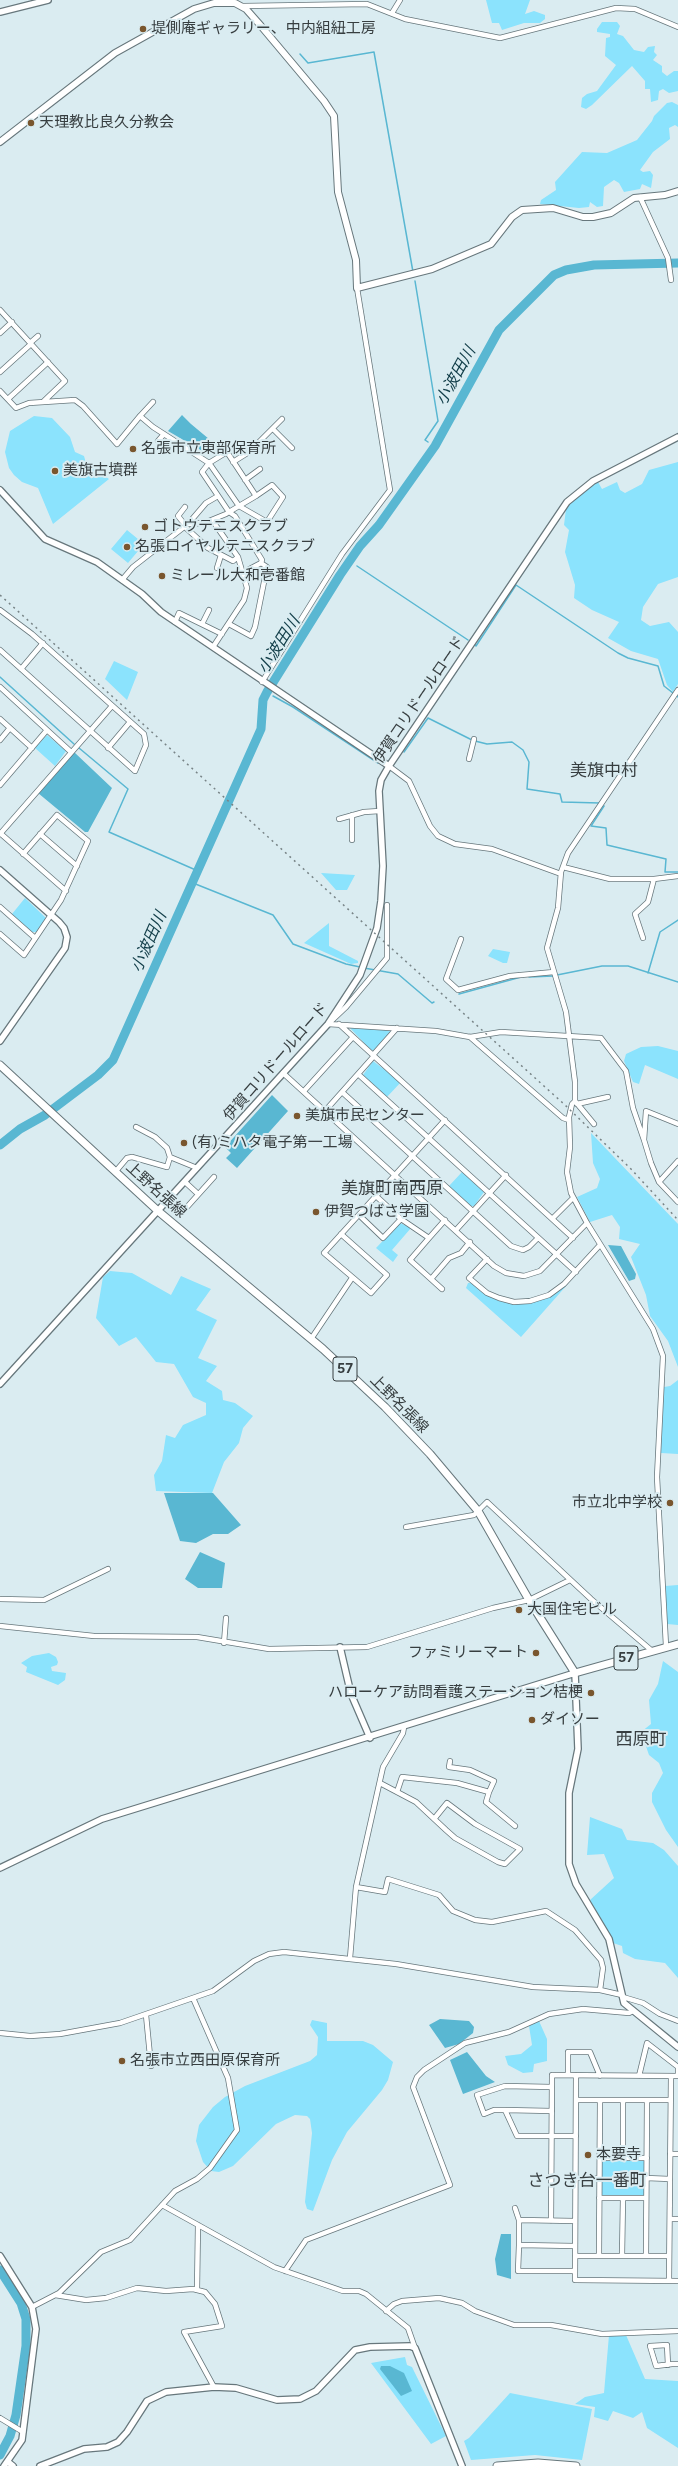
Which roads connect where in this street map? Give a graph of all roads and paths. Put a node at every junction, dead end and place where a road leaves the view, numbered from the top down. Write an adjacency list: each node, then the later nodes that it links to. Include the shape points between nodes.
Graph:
1 (48, 0): 5 (street)
2 (400, 0): 6 (street)
3 (234, 2): 4 (main road); 8 (main road, via 214,3 194,10 115,53)
4 (243, 6): 6 (street, via 368,4); 12 (main road, via 334,116 338,192 356,260)
5 (0, 12)
6 (392, 13): 7 (street, via 406,19 500,38 616,8 635,10)
7 (678, 26)
8 (0, 142)
9 (678, 191): 10 (main road)
10 (640, 197): 11 (street, via 668,258); 12 (main road, via 630,200 611,213 593,217 582,217 553,208 522,210 512,217 491,244 432,269)
11 (671, 280)
12 (357, 288): 59 (street, via 390,490 345,550)
13 (0, 310): 14 (street)
14 (12, 322): 15 (street); 17 (street)
15 (0, 333)
16 (38, 336): 17 (street)
17 (31, 343): 18 (street); 19 (street)
18 (48, 362): 21 (street); 22 (street, via 65,381)
19 (0, 372)
20 (0, 391): 21 (street)
21 (8, 399): 22 (street, via 16,408)
22 (44, 401): 24 (street, via 77,401 117,444)
23 (153, 402): 24 (street)
24 (140, 416): 27 (street)
25 (282, 419): 26 (street)
26 (273, 429): 30 (street); 31 (street, via 249,452)
27 (164, 434): 29 (street); 32 (street)
28 (678, 437): 74 (street, 伊賀コリドールロード, via 593,481 567,502)
29 (158, 441)
30 (291, 444)
31 (233, 462): 32 (street, via 227,452 222,452); 34 (street)
32 (209, 463): 36 (street, via 202,472); 38 (street)
33 (260, 469): 34 (street)
34 (245, 480): 37 (street)
35 (0, 490): 48 (street, via 45,539 86,555)
36 (218, 496): 40 (street); 42 (street, via 206,503)
37 (256, 496): 38 (street); 38 (street, via 272,485 282,497 267,522)
38 (239, 506): 40 (street)
39 (185, 507): 42 (street, via 178,516)
40 (229, 512): 41 (street); 45 (street, via 235,516 262,560)
41 (212, 520): 42 (street); 44 (street)
42 (186, 525): 43 (street, via 208,548); 48 (street, via 133,567)
43 (221, 555): 44 (street, via 233,561); 46 (street)
44 (238, 557): 47 (street)
45 (261, 563): 47 (street); 53 (street, via 267,567 251,636)
46 (217, 568)
47 (244, 572): 53 (street, via 247,592)
48 (122, 580): 51 (street)
49 (0, 610): 55 (street)
50 (209, 610): 52 (street)
51 (175, 622): 52 (street, via 179,613); 56 (street)
52 (202, 624): 54 (street)
53 (229, 624): 54 (street)
54 (222, 634): 56 (street)
55 (42, 643): 58 (street); 62 (street)
56 (213, 647): 59 (street)
57 (0, 650): 58 (street)
58 (21, 669): 67 (street)
59 (264, 683): 74 (street)
60 (678, 690): 84 (street, via 571,850)
61 (1, 691): 66 (street)
62 (112, 706): 64 (street); 67 (street)
63 (0, 719): 65 (street)
64 (130, 722): 71 (street); 71 (street, via 145,735 146,745 135,771)
65 (10, 728): 68 (street); 70 (street)
66 (47, 730): 70 (street); 72 (street)
67 (90, 731): 71 (street); 72 (street)
68 (0, 740)
69 (473, 740): 73 (street)
70 (32, 748): 75 (street)
71 (108, 748)
72 (71, 752): 79 (street)
73 (469, 759)
74 (389, 766): 76 (street, 伊賀コリドールロード, via 380,784); 86 (street, via 409,781 430,826 438,836 455,844 492,849)
75 (0, 785)
76 (380, 811): 77 (street); 98 (street, 伊賀コリドールロード, via 383,866 377,928 363,968)
77 (352, 815): 78 (street); 81 (street)
78 (339, 819)
79 (0, 834): 82 (street)
80 (40, 834): 82 (street); 83 (street); 83 (street, via 57,815 88,841)
81 (352, 840)
82 (23, 854): 89 (street)
83 (77, 866): 89 (street)
84 (563, 868): 86 (street); 88 (street, via 610,879)
85 (0, 870): 92 (street)
86 (561, 874): 97 (street, via 558,908 548,943)
87 (678, 876): 88 (street)
88 (654, 879): 95 (street, via 648,902 635,914)
89 (66, 891): 92 (street)
90 (388, 905): 98 (street, via 387,958 346,1007)
91 (0, 907): 94 (street)
92 (51, 915): 94 (street); 104 (street, via 66,932 65,948)
93 (0, 934): 94 (street, via 24,955)
94 (35, 938)
95 (643, 938)
96 (461, 939): 97 (street, via 446,979 458,990 510,976)
97 (555, 974): 103 (street)
98 (328, 1024): 99 (street); 107 (street, 伊賀コリドールロード)
99 (339, 1024): 100 (street); 101 (street)
100 (397, 1028): 102 (street); 105 (street)
101 (353, 1037): 105 (street); 109 (street)
102 (470, 1037): 103 (street, via 501,1032); 115 (street, via 563,1118)
103 (570, 1037): 112 (street); 120 (street, via 604,1040 626,1071 633,1108)
104 (0, 1042)
105 (374, 1055): 108 (street); 114 (street)
106 (0, 1065): 125 (main road, 上野名張線 / 57)
107 (283, 1073): 109 (street); 124 (street, 伊賀コリドールロード)
108 (358, 1074): 110 (street); 119 (street)
109 (304, 1092): 113 (street)
110 (342, 1092): 113 (street); 121 (street)
111 (608, 1098): 112 (street)
112 (576, 1103): 115 (street, via 572,1104); 116 (street)
113 (325, 1111): 126 (street)
114 (445, 1120): 119 (street); 127 (street)
115 (569, 1120): 134 (street, via 570,1147 567,1172)
116 (594, 1124)
117 (678, 1124): 120 (street, via 646,1110)
118 (136, 1127): 122 (street, via 155,1137 167,1148)
119 (429, 1138): 121 (street); 132 (street)
120 (644, 1140): 130 (street, via 650,1163)
121 (413, 1156): 126 (street); 138 (street)
122 (170, 1157): 124 (street); 125 (street, via 167,1167 129,1157)
123 (678, 1162): 130 (street)
124 (198, 1168): 129 (street, 伊賀コリドールロード)
125 (116, 1172): 137 (main road, 上野名張線 / 57)
126 (396, 1175): 133 (street); 142 (street)
127 (506, 1175): 132 (street); 141 (street)
128 (214, 1177): 131 (street)
129 (185, 1182): 131 (street); 137 (street, 伊賀コリドールロード)
130 (660, 1182): 135 (street)
131 (198, 1194): 136 (street)
132 (489, 1194): 138 (street); 147 (street)
133 (376, 1196): 139 (street); 140 (street)
134 (573, 1198): 141 (street); 143 (street)
135 (678, 1202)
136 (187, 1207)
137 (158, 1211): 157 (main road, 上野名張線 / 57); 158 (street, 伊賀コリドールロード)
138 (473, 1211): 144 (street); 147 (street, via 517,1249 526,1249)
139 (359, 1215): 140 (street, via 383,1238); 145 (street)
140 (401, 1218): 146 (street)
141 (552, 1219): 148 (street)
142 (445, 1220): 144 (street); 146 (street)
143 (587, 1223): 148 (street); 150 (street)
144 (456, 1230): 149 (street)
145 (341, 1234): 154 (street, via 324,1253); 154 (street, via 386,1275 371,1293)
146 (429, 1238): 155 (street, via 410,1260)
147 (538, 1238): 151 (street)
148 (573, 1238): 151 (street)
149 (470, 1242): 152 (street); 155 (street, via 461,1253 450,1258)
150 (600, 1245): 153 (street); 169 (street, via 653,1329 663,1356 657,1477)
151 (557, 1255): 152 (street, via 540,1271 524,1276 506,1273); 153 (street)
152 (487, 1259): 153 (street, via 468,1278 491,1295 514,1302 530,1301 549,1295)
153 (576, 1272)
154 (352, 1278): 157 (street)
155 (431, 1279): 156 (street)
156 (442, 1289)
157 (311, 1339): 159 (main road, 上野名張線 / 57, via 385,1407 430,1454)
158 (0, 1384)
159 (478, 1511): 160 (street, via 474,1515); 162 (street, via 486,1502); 164 (main road, 上野名張線 / 57)
160 (406, 1527)
161 (108, 1570): 163 (street, via 44,1600)
162 (570, 1580): 164 (street); 171 (street)
163 (0, 1599)
164 (529, 1600): 170 (street, via 466,1615 375,1645); 172 (main road, 上野名張線 / 57)
165 (226, 1618): 167 (street)
166 (0, 1626): 167 (street, via 94,1636 197,1637)
167 (224, 1643): 170 (street, via 269,1649)
168 (677, 1644): 169 (main road, 57)
169 (666, 1646): 171 (main road, 57)
170 (340, 1647): 174 (street, via 351,1694)
171 (651, 1650): 172 (main road, 57)
172 (575, 1673): 173 (street); 185 (street, via 578,1749 569,1793 569,1864 574,1880 609,1940)
173 (404, 1727): 174 (street); 176 (street, via 383,1766)
174 (370, 1738): 181 (street, via 102,1819)
175 (450, 1761): 178 (street, via 449,1767 470,1770 494,1780)
176 (380, 1783): 177 (street); 182 (street)
177 (397, 1792): 178 (street, via 402,1777 457,1783); 179 (street, via 416,1802)
178 (489, 1792): 180 (street, via 486,1802)
179 (434, 1819): 179 (street, via 456,1838 498,1862 505,1864 520,1850 475,1824 447,1803)
180 (515, 1826)
181 (0, 1868)
182 (356, 1887): 183 (street); 184 (street, via 385,1892 388,1879 439,1895 453,1912 475,1920 492,1922 546,1910 575,1930 601,1960 603,1968)
183 (350, 1958): 184 (street, via 533,1987); 186 (street, via 300,1952 269,1954 254,1961 219,1988)
184 (600, 1990): 185 (street)
185 (623, 1996): 187 (street, via 624,2002); 189 (street, via 643,2002)
186 (193, 1998): 188 (street); 221 (street, via 228,2078 237,2130 210,2168 197,2179 175,2191)
187 (633, 2011): 191 (street); 237 (street, via 629,2013 584,2009 550,2014 509,2032 465,2043 424,2070 413,2087 450,2185 306,2240)
188 (146, 2015): 190 (street, via 60,2034 30,2036); 192 (street)
189 (678, 2022)
190 (0, 2033)
191 (678, 2047)
192 (151, 2066)
193 (568, 2075): 194 (street); 195 (street, via 568,2052 590,2052); 199 (street, via 552,2075)
194 (576, 2075): 195 (street); 200 (street)
195 (600, 2076): 196 (street)
196 (639, 2076): 197 (street); 198 (street, via 647,2043 678,2066)
197 (671, 2076): 198 (street); 204 (street)
198 (678, 2076)
199 (552, 2087): 205 (street, via 505,2086 477,2095 484,2114 494,2110); 206 (street)
200 (576, 2100): 201 (street); 208 (street)
201 (600, 2100): 202 (street); 211 (street)
202 (624, 2100): 203 (street); 212 (street)
203 (647, 2100): 204 (street); 213 (street)
204 (670, 2100): 209 (street)
205 (506, 2110): 206 (street); 207 (street, via 517,2136)
206 (552, 2111): 207 (street)
207 (552, 2136): 208 (street); 226 (street)
208 (576, 2136): 214 (street)
209 (670, 2154): 210 (street); 217 (street)
210 (678, 2154)
211 (599, 2158): 212 (street); 215 (street)
212 (623, 2158): 213 (street)
213 (646, 2158): 216 (street)
214 (576, 2178): 215 (street); 227 (street)
215 (599, 2178): 218 (street)
216 (646, 2178): 217 (street); 220 (street)
217 (670, 2179): 223 (street)
218 (599, 2198): 219 (street); 233 (street)
219 (623, 2198): 220 (street); 234 (street)
220 (646, 2198): 235 (street)
221 (162, 2205): 228 (street); 242 (street, via 130,2240 101,2252)
222 (515, 2208): 225 (street)
223 (670, 2219): 224 (street); 236 (street)
224 (678, 2219)
225 (519, 2220): 226 (street); 229 (street)
226 (551, 2221): 227 (street)
227 (575, 2221): 230 (street)
228 (198, 2225): 237 (street); 241 (street)
229 (518, 2245): 230 (street); 238 (street, via 518,2271)
230 (575, 2246): 232 (street)
231 (0, 2256): 243 (street)
232 (575, 2256): 233 (street); 238 (street)
233 (599, 2256): 234 (street)
234 (622, 2256): 235 (street)
235 (646, 2256): 236 (street)
236 (669, 2256): 239 (street)
237 (285, 2271): 244 (street, via 343,2291 364,2293)
238 (575, 2271): 239 (street, via 575,2280)
239 (669, 2281): 240 (street)
240 (678, 2281)
241 (197, 2290): 242 (street, via 166,2291 137,2288 92,2300); 249 (street, via 205,2292 215,2304 222,2326 184,2332)
242 (55, 2295): 243 (street)
243 (32, 2307): 251 (street, via 36,2335)
244 (386, 2311): 245 (street, via 402,2301 439,2298 462,2303 475,2311 514,2325 575,2328 602,2334); 246 (street, via 408,2328)
245 (678, 2330)
246 (415, 2348): 249 (street, via 370,2347 355,2350 316,2391 300,2398 277,2400 236,2388); 254 (street)
247 (678, 2364): 248 (street)
248 (668, 2365): 248 (street, via 656,2366 650,2346 667,2345)
249 (214, 2387): 253 (street, via 156,2395 147,2401 118,2442 107,2447 84,2449)
250 (2, 2419): 251 (street)
251 (22, 2430): 252 (street, via 20,2445)
252 (9, 2465)
253 (40, 2466)
254 (462, 2466)
255 (497, 2466): 256 (main road, via 531,2463)
256 (576, 2466)

